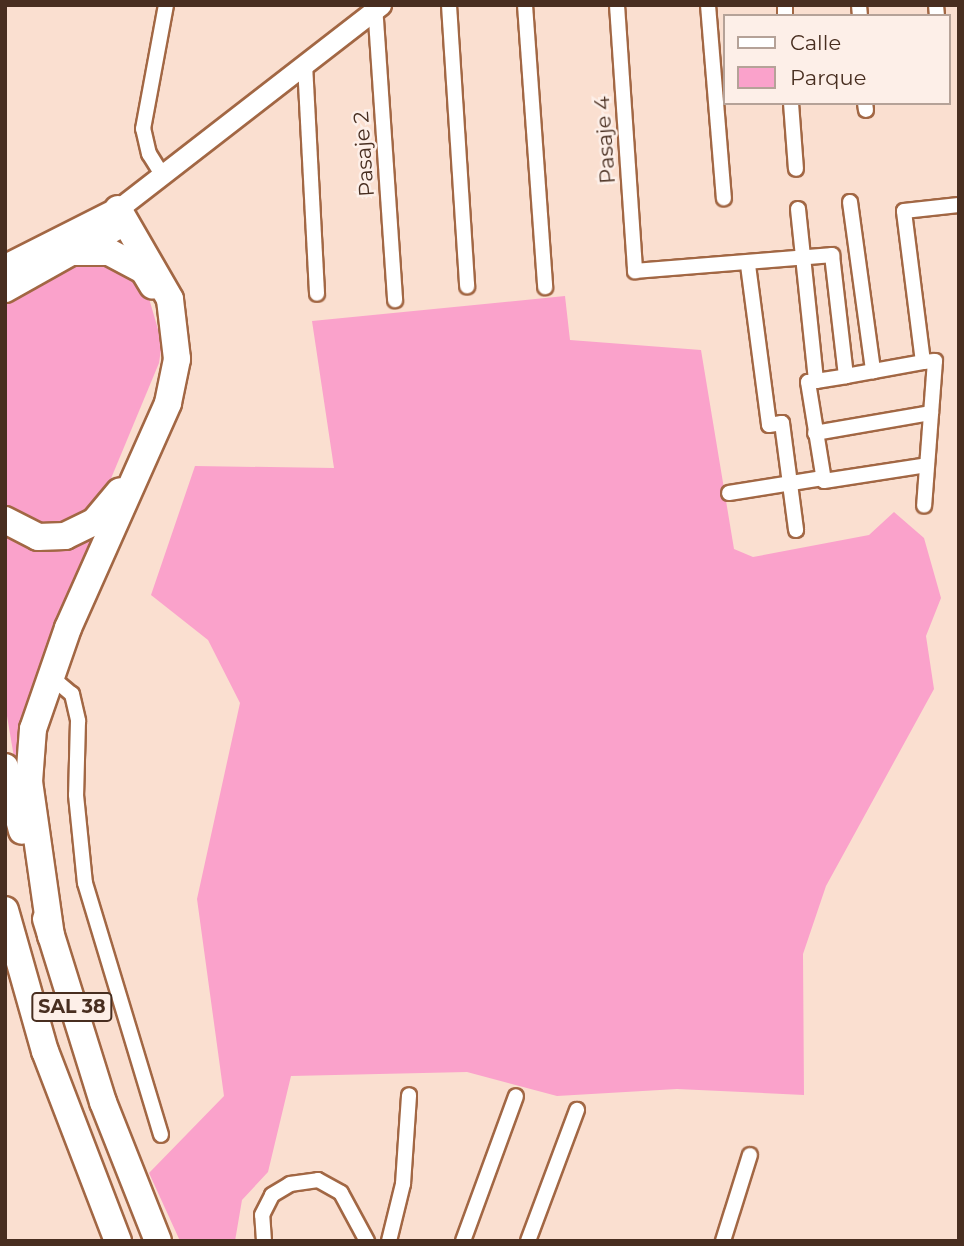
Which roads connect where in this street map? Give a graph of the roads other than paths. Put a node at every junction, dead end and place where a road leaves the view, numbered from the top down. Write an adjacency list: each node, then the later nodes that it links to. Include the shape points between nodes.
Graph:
1 (166, 5): 10 (street, via 144,129 149,154)
2 (449, 5): 21 (street)
3 (525, 5): 22 (street)
4 (617, 5): 18 (street, Pasaje 4, via 635,271)
5 (708, 5): 11 (street)
6 (377, 7): 7 (main road); 25 (street, Pasaje 2)
7 (305, 64): 10 (main road); 24 (street)
8 (791, 105): 9 (street)
9 (796, 169)
10 (163, 176): 15 (main road)
11 (724, 198)
12 (850, 202): 27 (street)
13 (959, 205): 26 (street, via 904,211)
14 (798, 209): 17 (street)
15 (117, 219): 16 (main road); 19 (main road); 20 (highway); 39 (highway, via 170,299 177,332 175,375 153,440)
16 (75, 252): 20 (highway, via 99,249); 23 (main road)
17 (803, 258): 18 (street); 28 (street, via 832,255); 29 (street)
18 (748, 265): 34 (street, via 769,425 782,423)
19 (5, 266)
20 (144, 271): 37 (highway, via 167,321 167,368 120,491 94,522 65,536 38,537)
21 (467, 286)
22 (545, 287)
23 (5, 290)
24 (317, 294)
25 (395, 300)
26 (923, 362): 27 (street); 30 (street, via 935,361)
27 (873, 371): 28 (street)
28 (846, 376): 29 (street)
29 (816, 381): 31 (street, via 808,382)
30 (931, 413): 31 (street); 32 (street)
31 (815, 433): 33 (street)
32 (927, 465): 33 (street); 36 (street)
33 (823, 478): 34 (street)
34 (790, 483): 35 (street); 38 (street)
35 (729, 493)
36 (924, 506)
37 (5, 520)
38 (796, 530)
39 (49, 676): 42 (highway, via 33,729 29,782); 47 (street, via 72,694 78,722 76,796 85,883)
40 (5, 767): 42 (highway, SAL 38)
41 (5, 910): 43 (highway, SAL 38)
42 (54, 947): 43 (highway); 50 (highway, SAL 38, via 103,1102)
43 (23, 972): 49 (highway, SAL 38, via 45,1051)
44 (409, 1095): 53 (street, via 403,1184)
45 (516, 1096): 54 (street)
46 (577, 1110): 55 (street)
47 (161, 1135)
48 (750, 1155): 56 (street)
49 (118, 1241)
50 (158, 1241)
51 (264, 1241): 52 (street, via 262,1215 272,1195 290,1184 318,1180 341,1193)
52 (367, 1241)
53 (389, 1241)
54 (463, 1241)
55 (528, 1241)
56 (723, 1241)

